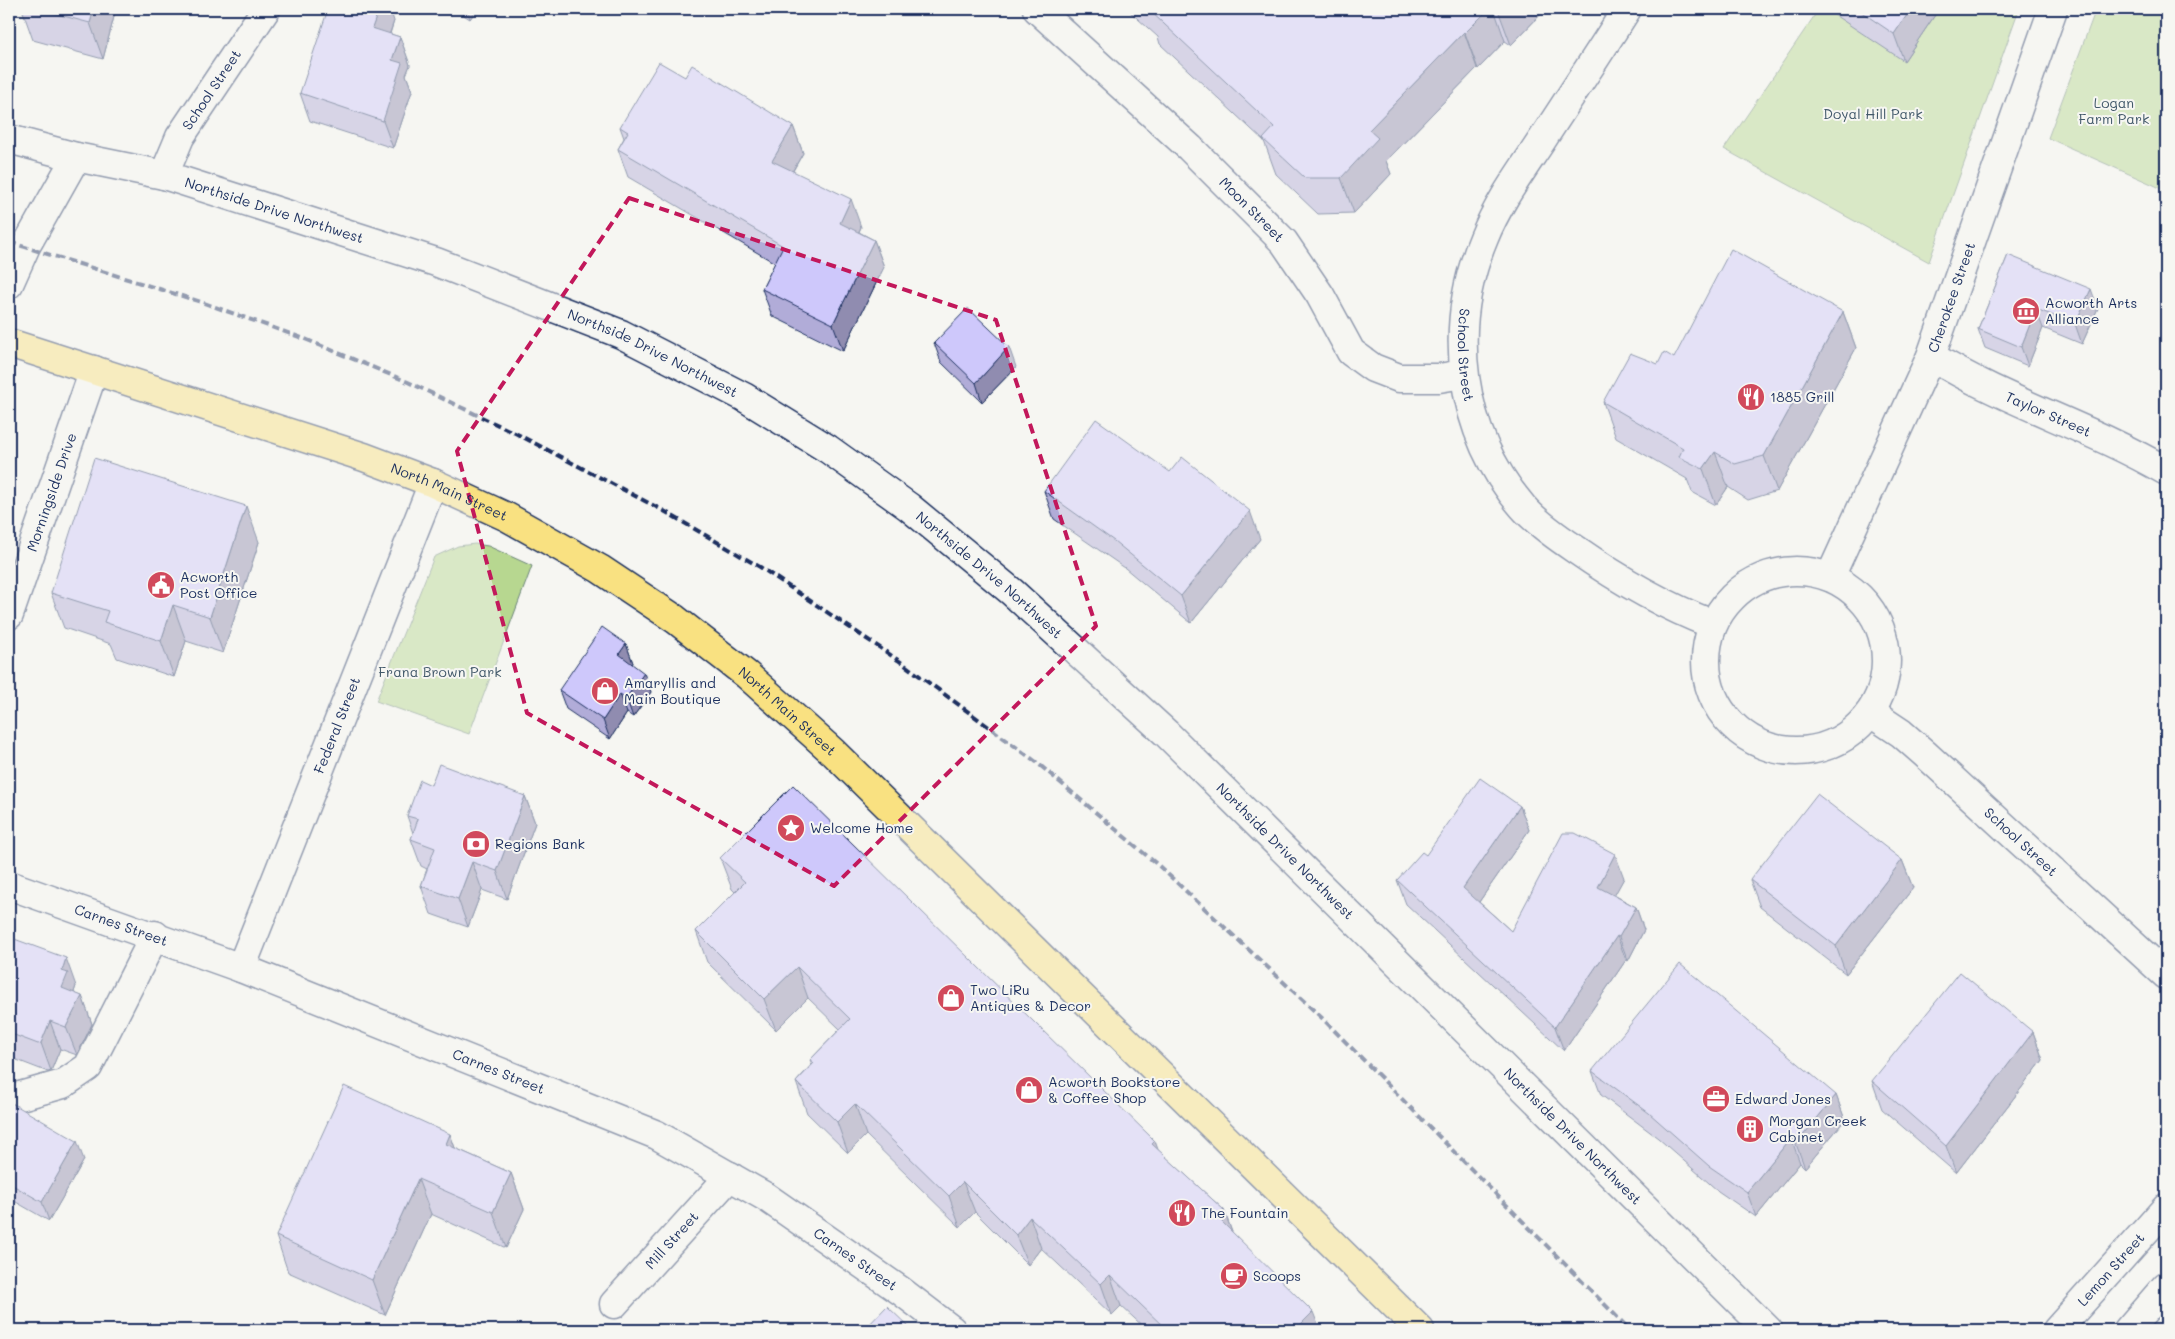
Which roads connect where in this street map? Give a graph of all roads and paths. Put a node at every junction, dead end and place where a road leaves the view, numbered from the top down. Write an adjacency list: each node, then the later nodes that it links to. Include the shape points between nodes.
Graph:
1 (266, 9): 7 (street, School Street, via 180,137)
2 (1037, 9): 12 (street, Moon Street, via 1190,148 1284,242 1320,295 1350,352 1373,368 1399,378)
3 (1627, 9): 12 (street, School Street, via 1507,194 1484,238 1469,280 1462,323)
4 (2053, 9): 10 (street, Cherokee Street)
5 (9, 139): 6 (street, Northside Drive Northwest)
6 (76, 157): 7 (street, Northside Drive Northwest); 8 (street, via 26,246)
7 (164, 175): 30 (street, Northside Drive Northwest, via 436,262 621,334 683,364 787,423 908,507 1012,592 1173,739)
8 (9, 284)
9 (9, 343): 11 (main road, North Main Street)
10 (1931, 356): 13 (street, Taylor Street, via 1961,374 2129,450); 15 (street, Cherokee Street)
11 (94, 370): 14 (main road, North Main Street, via 364,457); 16 (street, Morningside Drive)
12 (1463, 374): 17 (street, School Street, via 1477,430 1496,470 1524,508 1556,536 1642,593)
13 (2166, 471)
14 (433, 483): 21 (street, Federal Street); 28 (main road, North Main Street, via 507,517 600,569 675,619 748,675 954,869)
15 (1830, 577): 17 (street, via 1802,570 1774,572 1749,583 1727,601); 18 (street, via 1853,590 1871,610 1883,635 1887,662 1883,688)
16 (9, 615)
17 (1712, 624): 18 (street, via 1704,654 1708,685 1720,713 1742,735 1770,748 1799,752 1827,747 1852,734)
18 (1871, 713): 22 (street, School Street, via 1925,754)
19 (9, 884): 20 (street, Carnes Street)
20 (155, 935): 21 (street, Carnes Street); 23 (street, via 88,1067 63,1084 12,1098)
21 (242, 968): 24 (street, Carnes Street, via 615,1117)
22 (2166, 975)
23 (9, 1102)
24 (730, 1176): 27 (street, Mill Street); 29 (street, Carnes Street, via 901,1290)
25 (2166, 1208): 31 (street, Lemon Street)
26 (2166, 1286): 32 (street)
27 (614, 1304)
28 (1409, 1327)
29 (952, 1330)
30 (1768, 1330)
31 (2057, 1330)
32 (2128, 1330)

